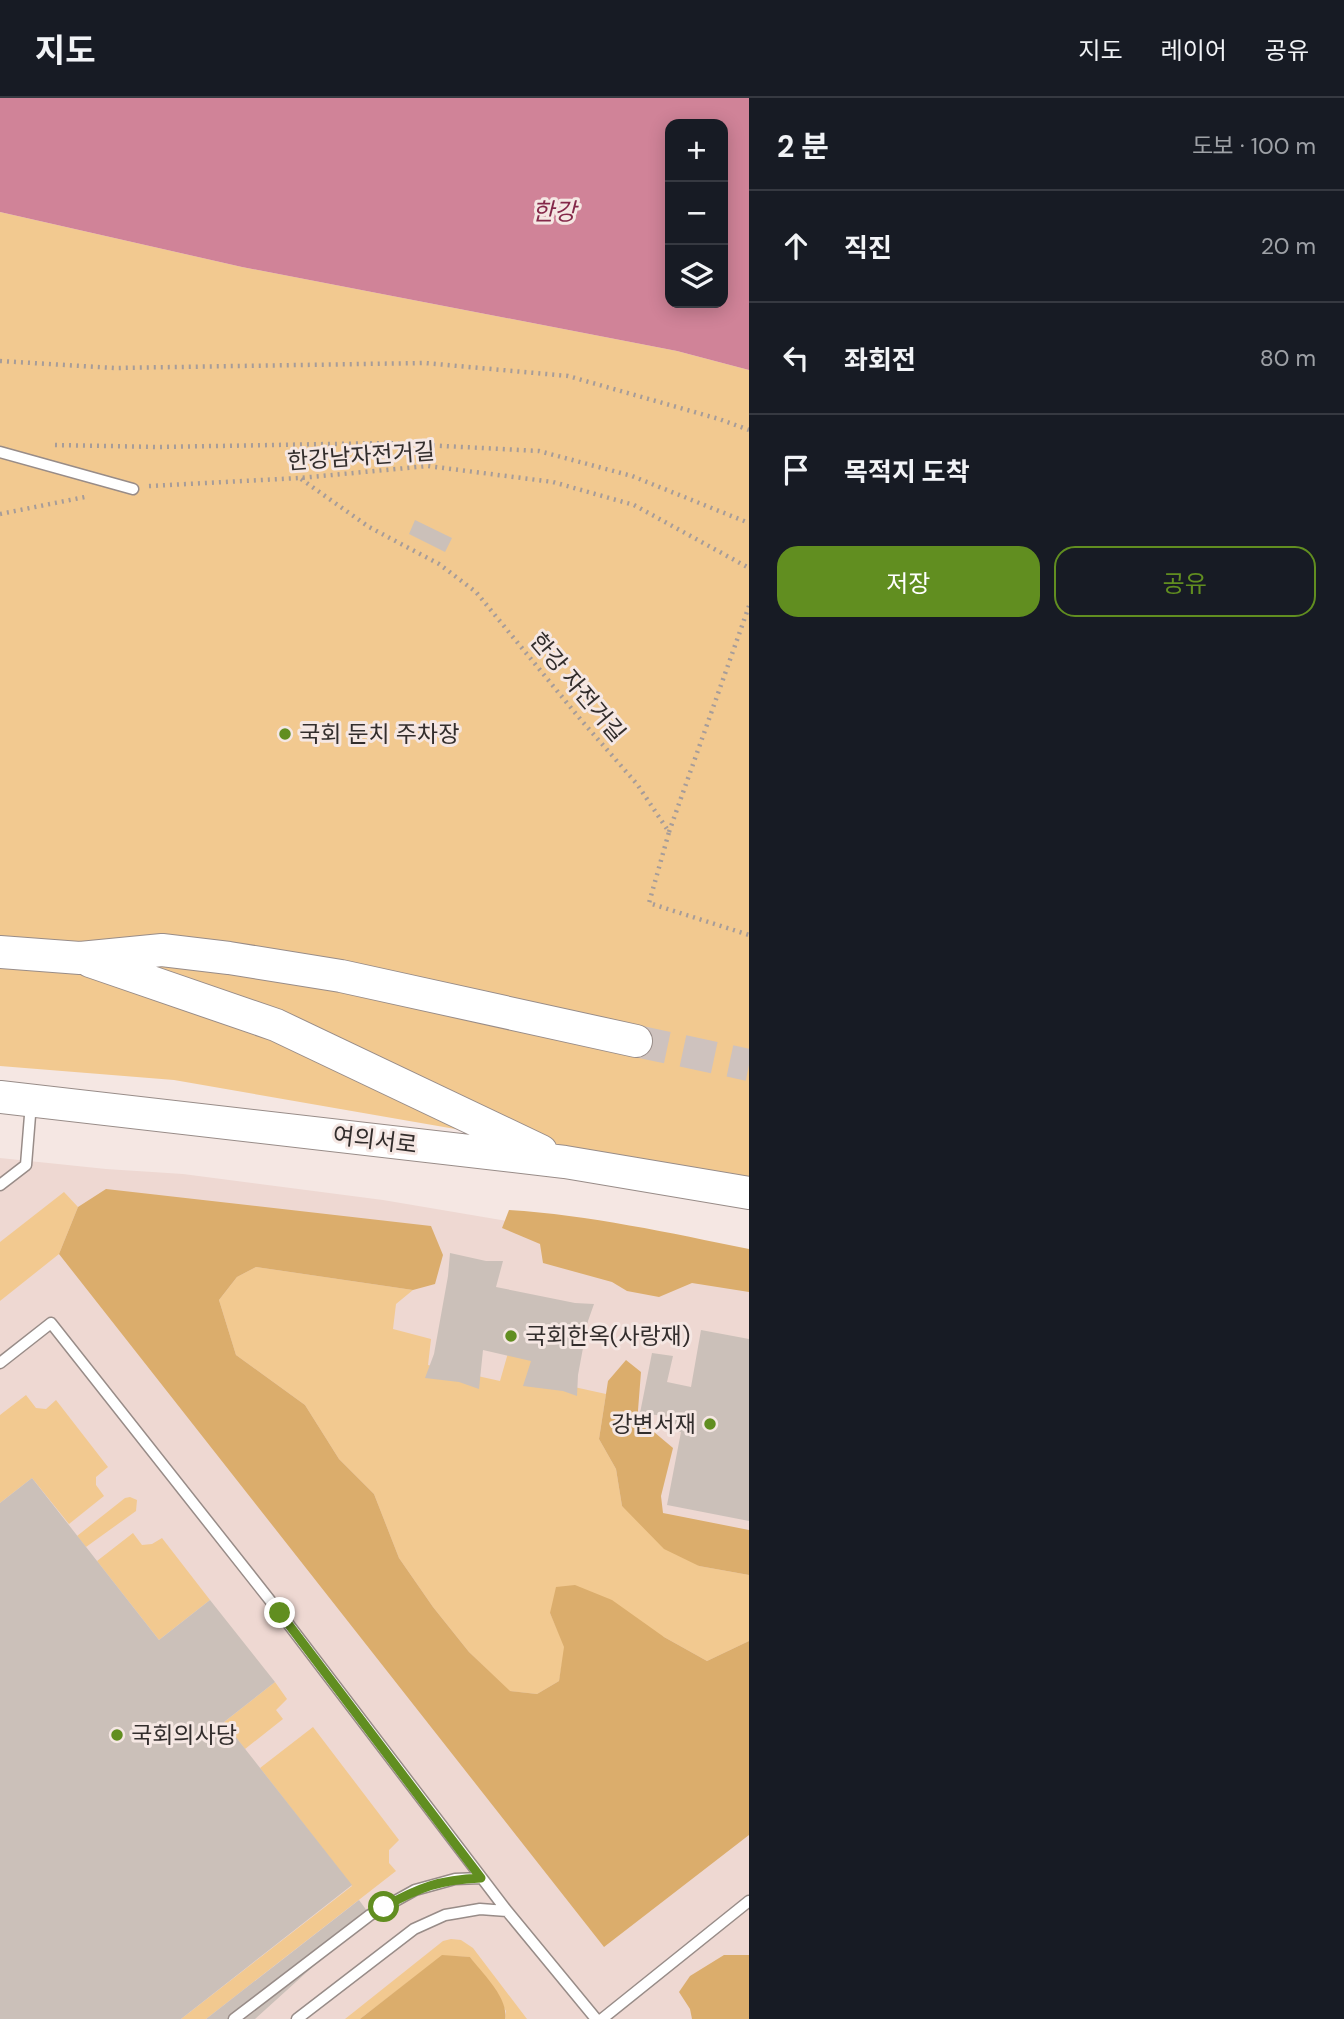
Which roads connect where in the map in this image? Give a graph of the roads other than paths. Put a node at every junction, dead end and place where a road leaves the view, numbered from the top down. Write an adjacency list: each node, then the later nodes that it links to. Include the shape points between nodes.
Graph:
1 (0, 452): 2 (lane)
2 (133, 489)
3 (0, 952): 4 (main road)
4 (79, 958): 5 (main road, via 162,950 229,958 341,976); 8 (main road, via 276,1025)
5 (636, 1041)
6 (0, 1097): 7 (main road, 여의서로)
7 (31, 1100): 8 (main road, 여의서로); 9 (lane, via 26,1165)
8 (565, 1163): 10 (main road, 여의서로)
9 (0, 1185)
10 (749, 1193)
11 (0, 1363): 12 (lane, via 51,1323)
12 (481, 1878): 14 (lane); 15 (lane, via 455,1879 415,1890 370,1915)
13 (749, 1901): 18 (lane)
14 (507, 1911): 16 (lane, via 480,1909 445,1915 414,1929); 17 (lane)
15 (234, 2019)
16 (297, 2019)
17 (596, 2019)
18 (602, 2019)

